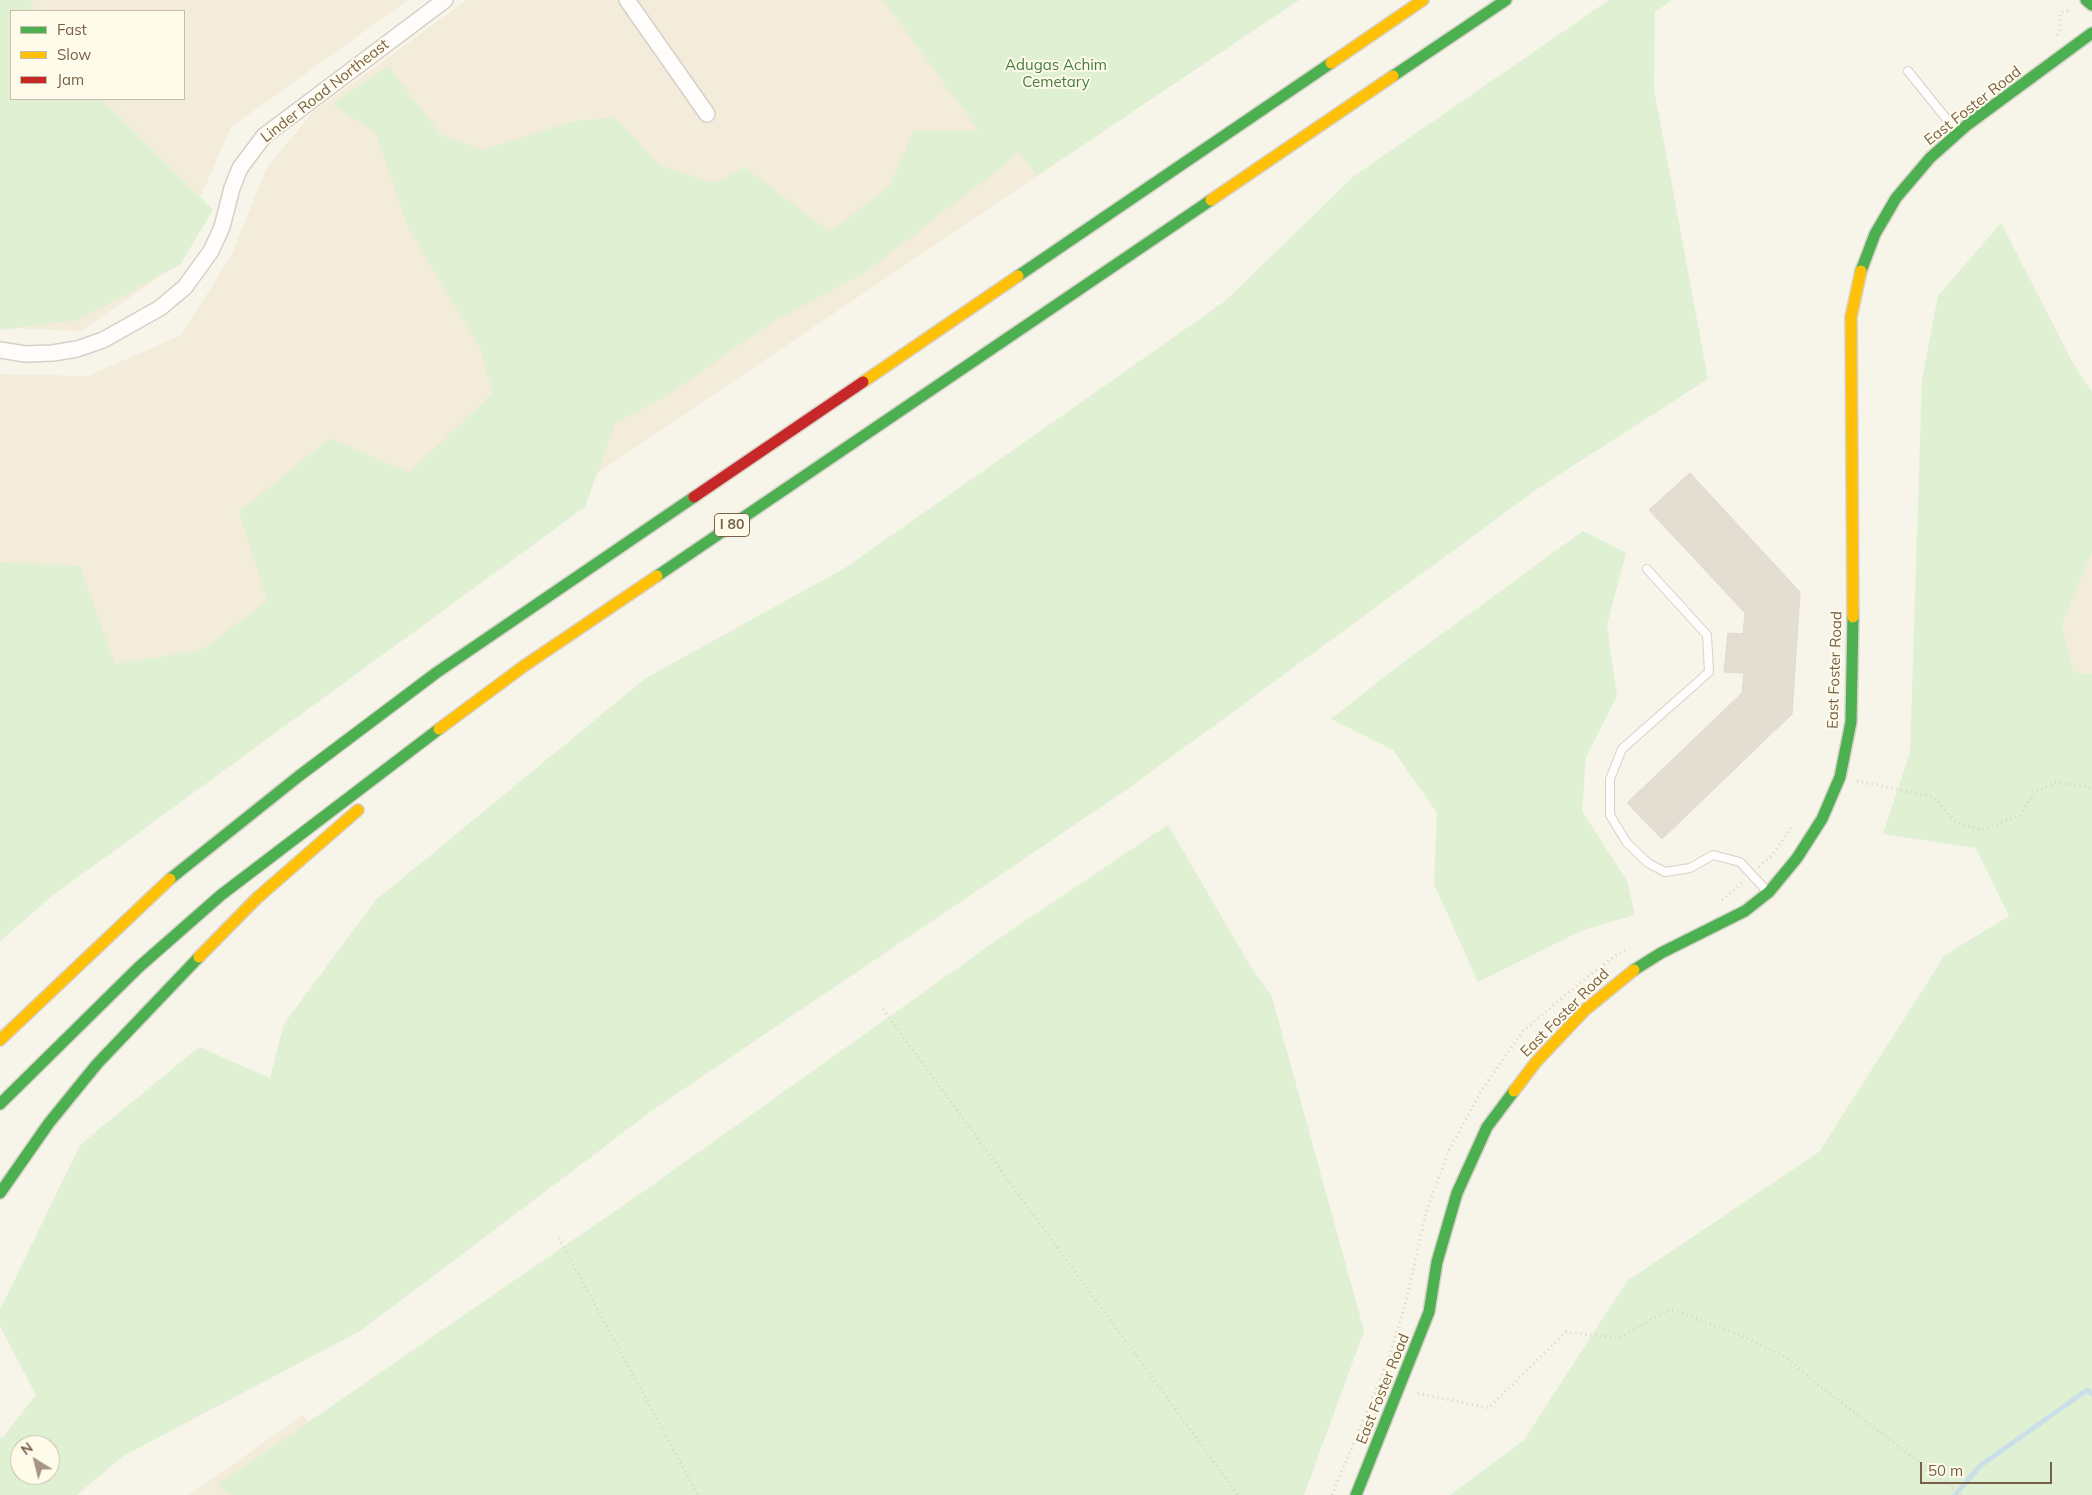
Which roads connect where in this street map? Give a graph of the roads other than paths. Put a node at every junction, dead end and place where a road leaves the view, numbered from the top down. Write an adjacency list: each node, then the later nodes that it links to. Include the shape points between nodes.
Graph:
1 (445, 0): 9 (street, Linder Road Northeast, via 264,136 240,168 211,251 185,288 160,308 104,340 77,349 25,354)
2 (627, 0): 7 (street)
3 (1424, 0): 14 (main road, via 436,673)
4 (1506, 0): 11 (main road, I 80)
5 (2092, 33): 8 (main road, East Foster Road)
6 (1908, 71): 8 (lane)
7 (707, 114)
8 (1958, 133): 15 (main road, East Foster Road, via 1930,158 1896,198 1875,234 1861,271 1851,317 1851,722 1840,777 1822,819 1797,858)
9 (0, 350)
10 (1647, 569): 15 (lane, via 1707,635 1709,672 1622,749 1610,779 1610,815 1627,843 1648,863 1664,872 1690,868 1713,855 1740,862)
11 (524, 666): 12 (main road); 18 (main road, I 80, via 222,895 139,967)
12 (398, 775)
13 (368, 801): 19 (main road, via 258,898 156,1000 49,1122)
14 (179, 870): 16 (main road); 17 (main road)
15 (1769, 892): 20 (main road, East Foster Road, via 1745,911 1661,953 1624,976 1585,1010 1536,1062 1487,1127 1457,1193 1437,1262 1429,1312 1401,1390)
16 (45, 982)
17 (0, 1040)
18 (0, 1104)
19 (0, 1193)
20 (1356, 1495)

